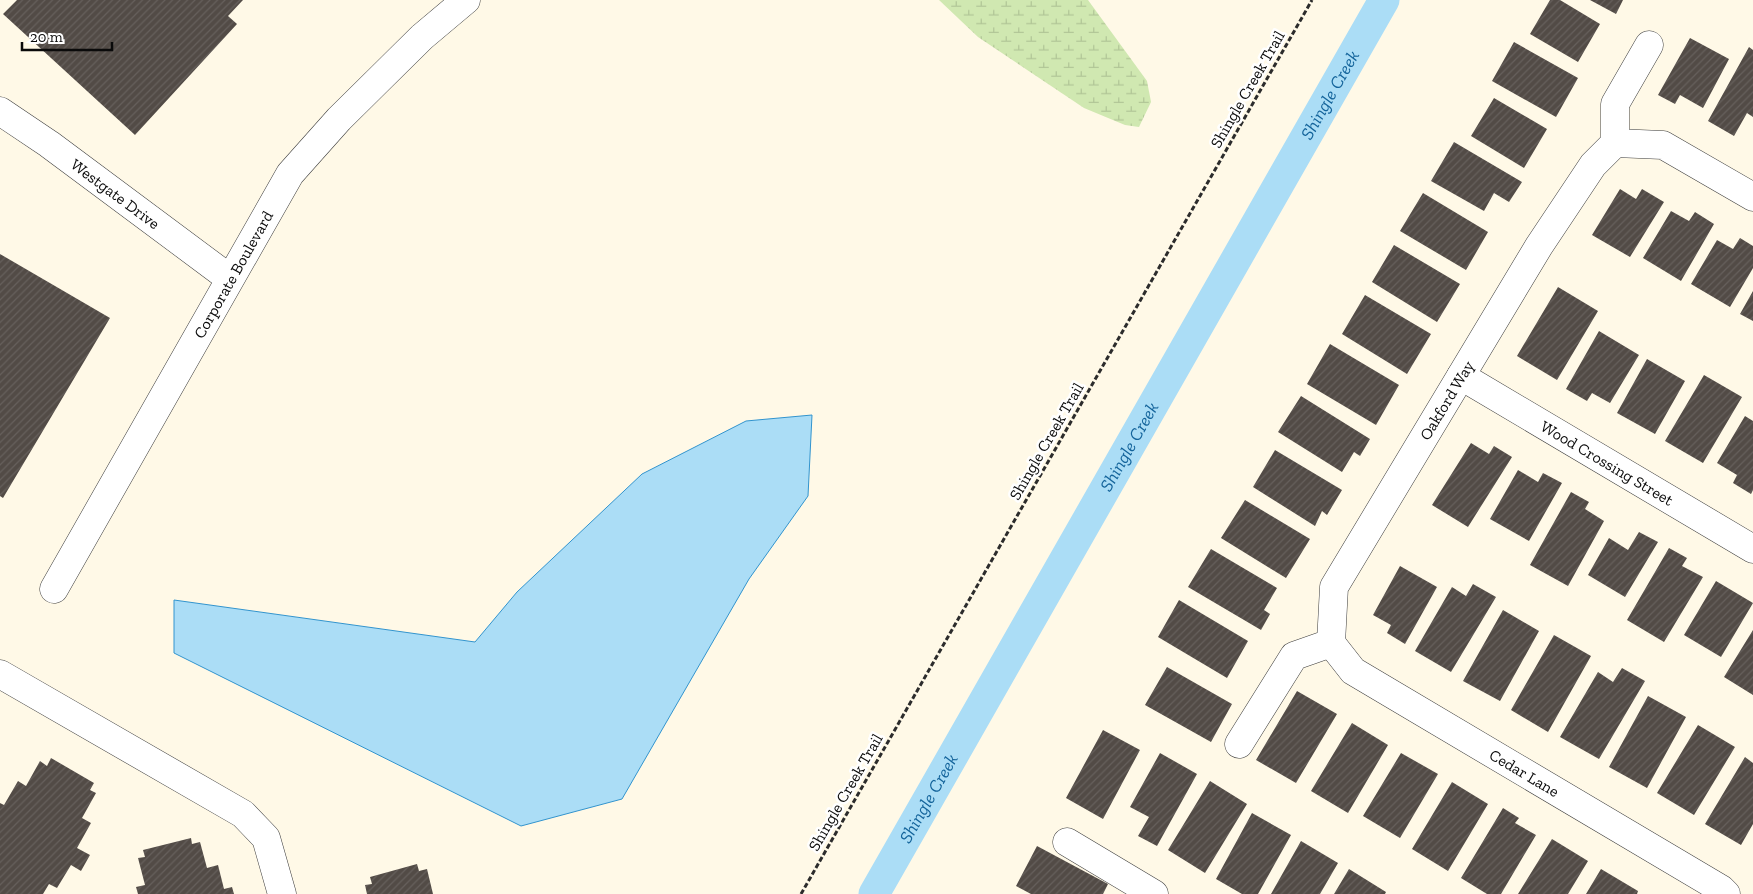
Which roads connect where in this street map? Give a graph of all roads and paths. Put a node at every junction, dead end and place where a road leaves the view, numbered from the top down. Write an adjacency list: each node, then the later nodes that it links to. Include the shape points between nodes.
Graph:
1 (466, 0): 7 (street, Corporate Boulevard, via 422,37 339,119 290,174)
2 (1312, 0): 16 (path, Shingle Creek Trail)
3 (1649, 45): 5 (street, via 1615,104)
4 (0, 111): 7 (street, Westgate Drive)
5 (1615, 143): 6 (street, via 1663,146); 8 (street, Oakford Way, via 1592,165)
6 (1753, 197)
7 (230, 278): 10 (street, Corporate Boulevard)
8 (1461, 376): 9 (street, Wood Crossing Street); 11 (street, Oakford Way, via 1334,587)
9 (1753, 549)
10 (54, 589)
11 (1331, 643): 13 (street, via 1294,656); 18 (street, Cedar Lane, via 1353,671)
12 (1, 676): 15 (street, via 243,814 266,838)
13 (1240, 744)
14 (1067, 842): 17 (street)
15 (282, 894)
16 (801, 894)
17 (1154, 894)
18 (1726, 894)

